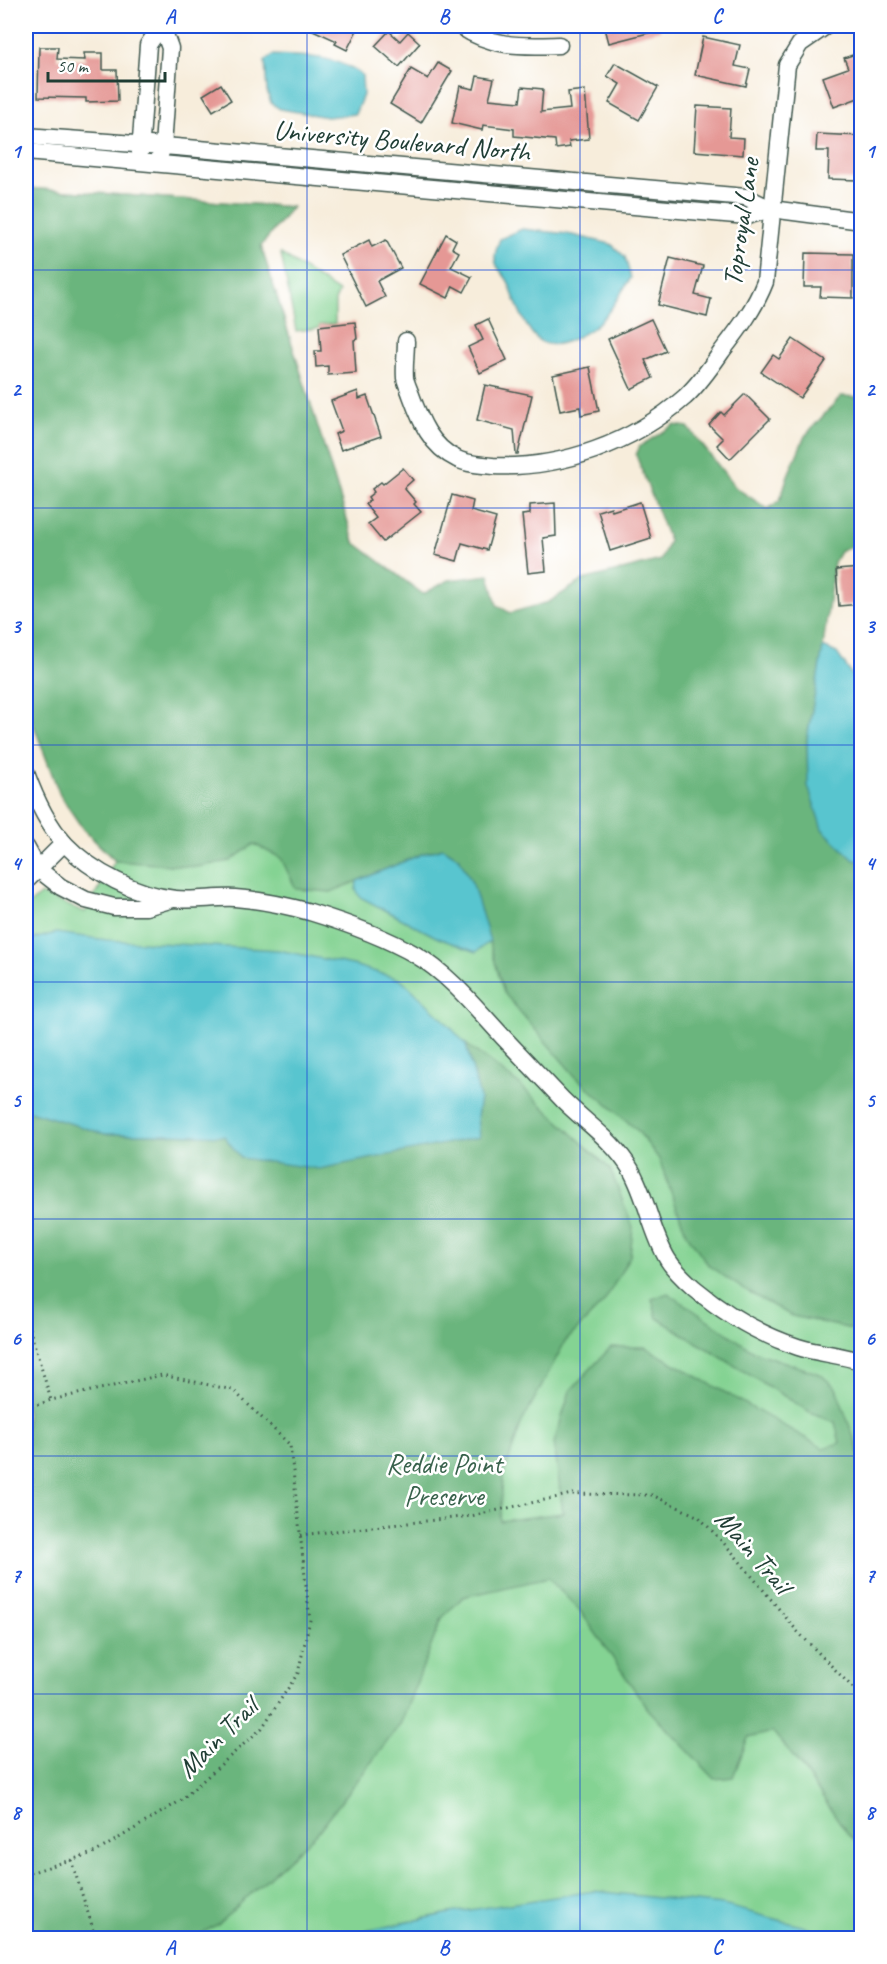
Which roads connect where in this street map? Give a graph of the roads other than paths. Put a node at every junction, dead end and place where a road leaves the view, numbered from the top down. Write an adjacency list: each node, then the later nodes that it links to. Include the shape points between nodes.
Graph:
1 (162, 26): 6 (street, via 148,45); 7 (street, via 170,48)
2 (460, 26): 4 (street, via 503,44)
3 (826, 26): 10 (street, Toproyal Lane, via 800,44 787,65)
4 (559, 45)
5 (26, 136): 6 (street, University Boulevard North)
6 (140, 144): 7 (street, University Boulevard North); 9 (street)
7 (163, 146): 9 (street); 10 (street, University Boulevard North, via 746,197)
8 (26, 152): 9 (street, University Boulevard North)
9 (149, 164): 10 (street, University Boulevard North, via 747,216)
10 (771, 209): 11 (street, University Boulevard North); 12 (street, Toproyal Lane, via 765,282 757,302 705,375 661,415 626,437 585,454 511,466 458,460 440,448 422,423 405,379)
11 (861, 222)
12 (406, 341)
13 (26, 773): 14 (street, via 48,821)
14 (64, 843): 16 (street); 18 (street, via 83,860 129,888)
15 (26, 847): 16 (street)
16 (39, 869): 17 (street); 18 (street, via 86,900 114,907 146,907)
17 (26, 881)
18 (174, 899): 19 (street, via 235,898 274,903 345,923 417,956 471,1002 566,1103 619,1152 632,1171 669,1261 694,1288 729,1314 775,1338)
19 (861, 1362)

